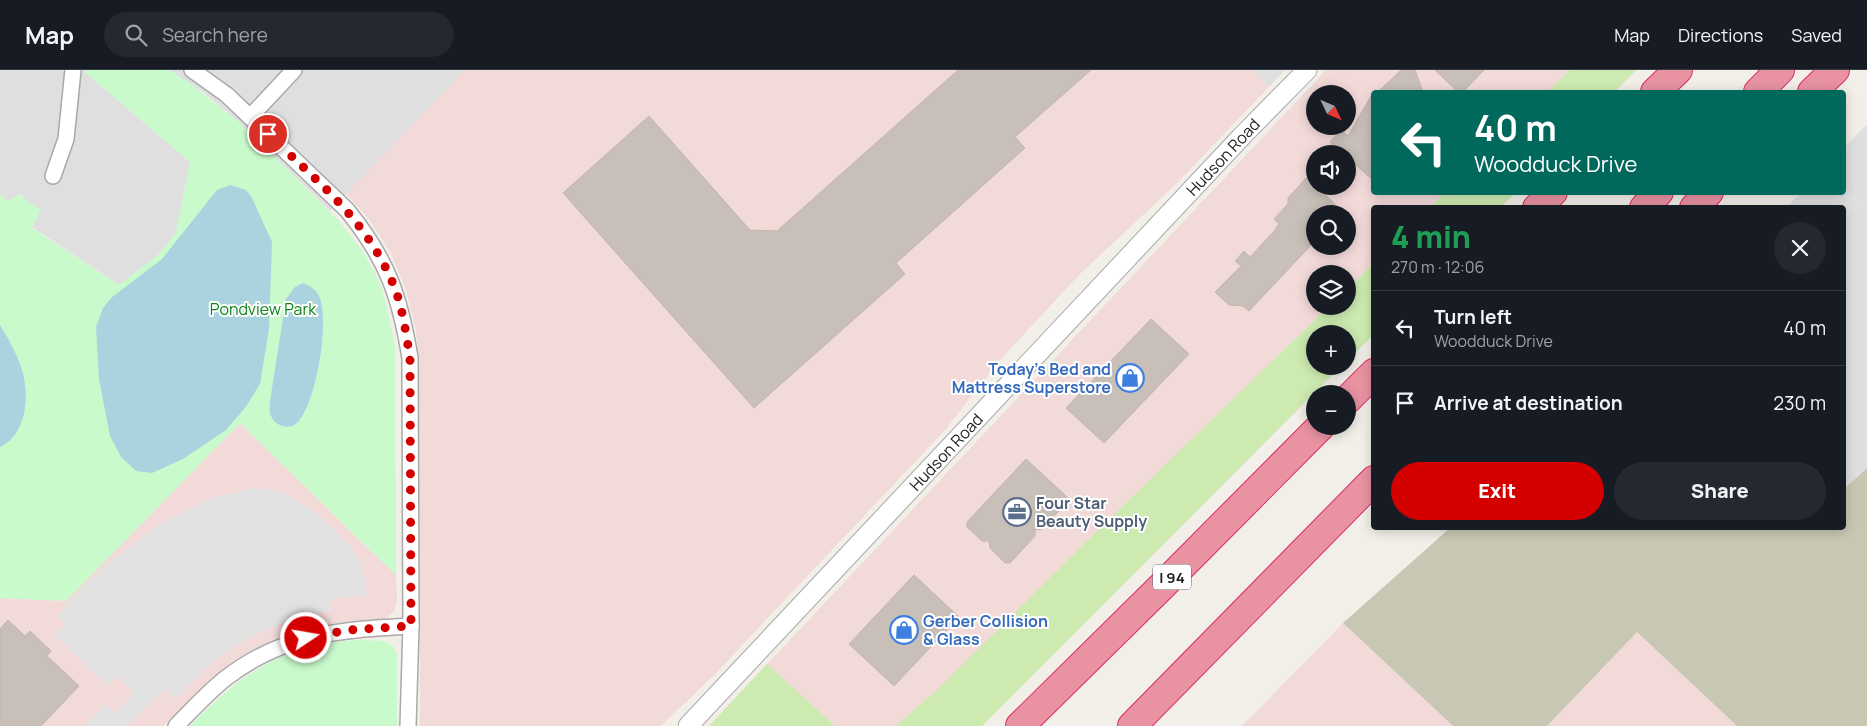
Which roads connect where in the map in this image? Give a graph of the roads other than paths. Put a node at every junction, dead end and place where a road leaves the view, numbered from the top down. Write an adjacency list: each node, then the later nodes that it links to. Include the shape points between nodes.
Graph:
1 (73, 70): 14 (street, via 66,139)
2 (192, 70): 13 (street, via 227,95)
3 (294, 70): 13 (street)
4 (1308, 70): 30 (street, Hudson Road)
5 (1671, 70): 9 (highway)
6 (1678, 70): 10 (highway)
7 (1780, 70): 11 (highway)
8 (1835, 70): 12 (highway)
9 (1652, 90)
10 (1657, 90)
11 (1760, 90)
12 (1814, 90)
13 (250, 117): 27 (street, via 364,230 394,288 410,358)
14 (53, 176)
15 (1550, 195): 18 (highway)
16 (1656, 195): 19 (highway)
17 (1707, 195): 20 (highway)
18 (1540, 205)
19 (1647, 205)
20 (1697, 205)
21 (1371, 376): 22 (highway)
22 (1356, 391)
23 (1312, 435): 31 (highway, I 94)
24 (1371, 483): 26 (highway)
25 (1371, 504): 26 (highway)
26 (1285, 570): 32 (highway)
27 (411, 626): 28 (street, via 348,630 293,641 242,666 205,696); 29 (street)
28 (176, 726)
29 (408, 726)
30 (688, 726)
31 (1020, 726)
32 (1132, 726)

